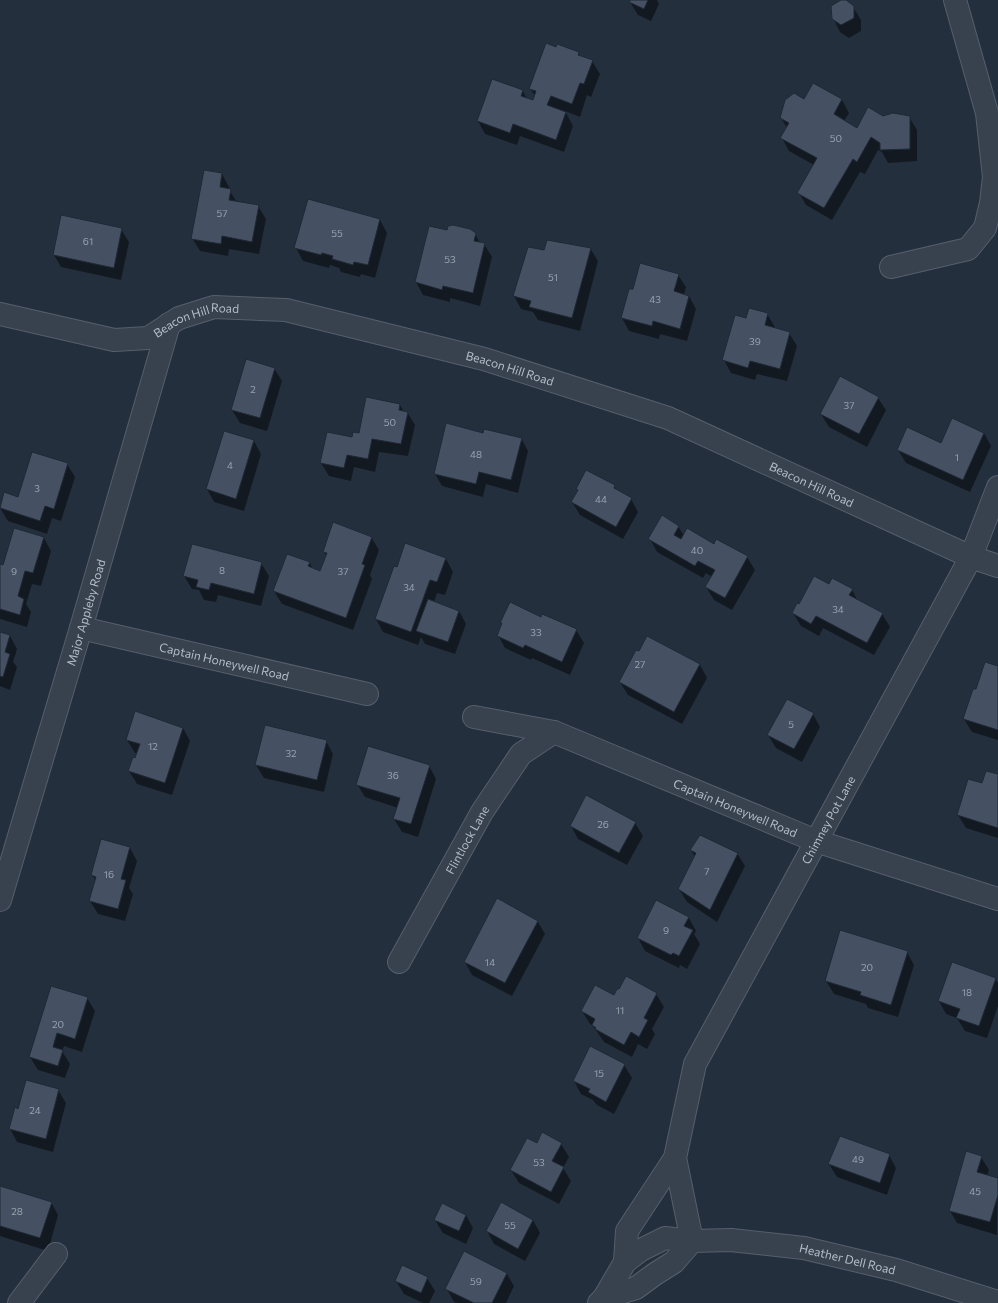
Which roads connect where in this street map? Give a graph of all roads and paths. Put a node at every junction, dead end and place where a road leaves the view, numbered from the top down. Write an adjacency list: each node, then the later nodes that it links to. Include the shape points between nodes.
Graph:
1 (955, 0): 2 (street, via 987,113 994,176 991,203 985,228 968,249)
2 (891, 267)
3 (0, 314): 4 (street, Beacon Hill Road, via 114,340 148,338)
4 (169, 324): 6 (street, Beacon Hill Road, via 179,318 214,307 286,310 484,359 668,418); 8 (street, Major Appleby Road)
5 (998, 487): 6 (street, Chimney Pot Lane)
6 (971, 557): 7 (street, Beacon Hill Road); 12 (street, Chimney Pot Lane)
7 (998, 566)
8 (81, 628): 9 (street, Captain Honeywell Road); 14 (street, Major Appleby Road)
9 (367, 694)
10 (474, 717): 11 (street, Captain Honeywell Road)
11 (554, 732): 12 (street, Captain Honeywell Road); 15 (street, Flintlock Lane, via 521,754 482,812)
12 (816, 841): 13 (street, Captain Honeywell Road); 16 (street, Chimney Pot Lane, via 695,1064)
13 (998, 899)
14 (0, 900)
15 (399, 962)
16 (675, 1158): 17 (street, Chimney Pot Lane); 19 (street, Chimney Pot Lane, via 627,1231)
17 (692, 1241): 19 (street, Heather Dell Road, via 665,1238 641,1250); 20 (street, Heather Dell Road, via 674,1262 636,1288); 21 (street, Heather Dell Road, via 731,1240 804,1248 896,1270)
18 (56, 1254): 22 (street)
19 (625, 1262): 20 (street, Heather Dell Road)
20 (601, 1301)
21 (998, 1302)
22 (19, 1303)

